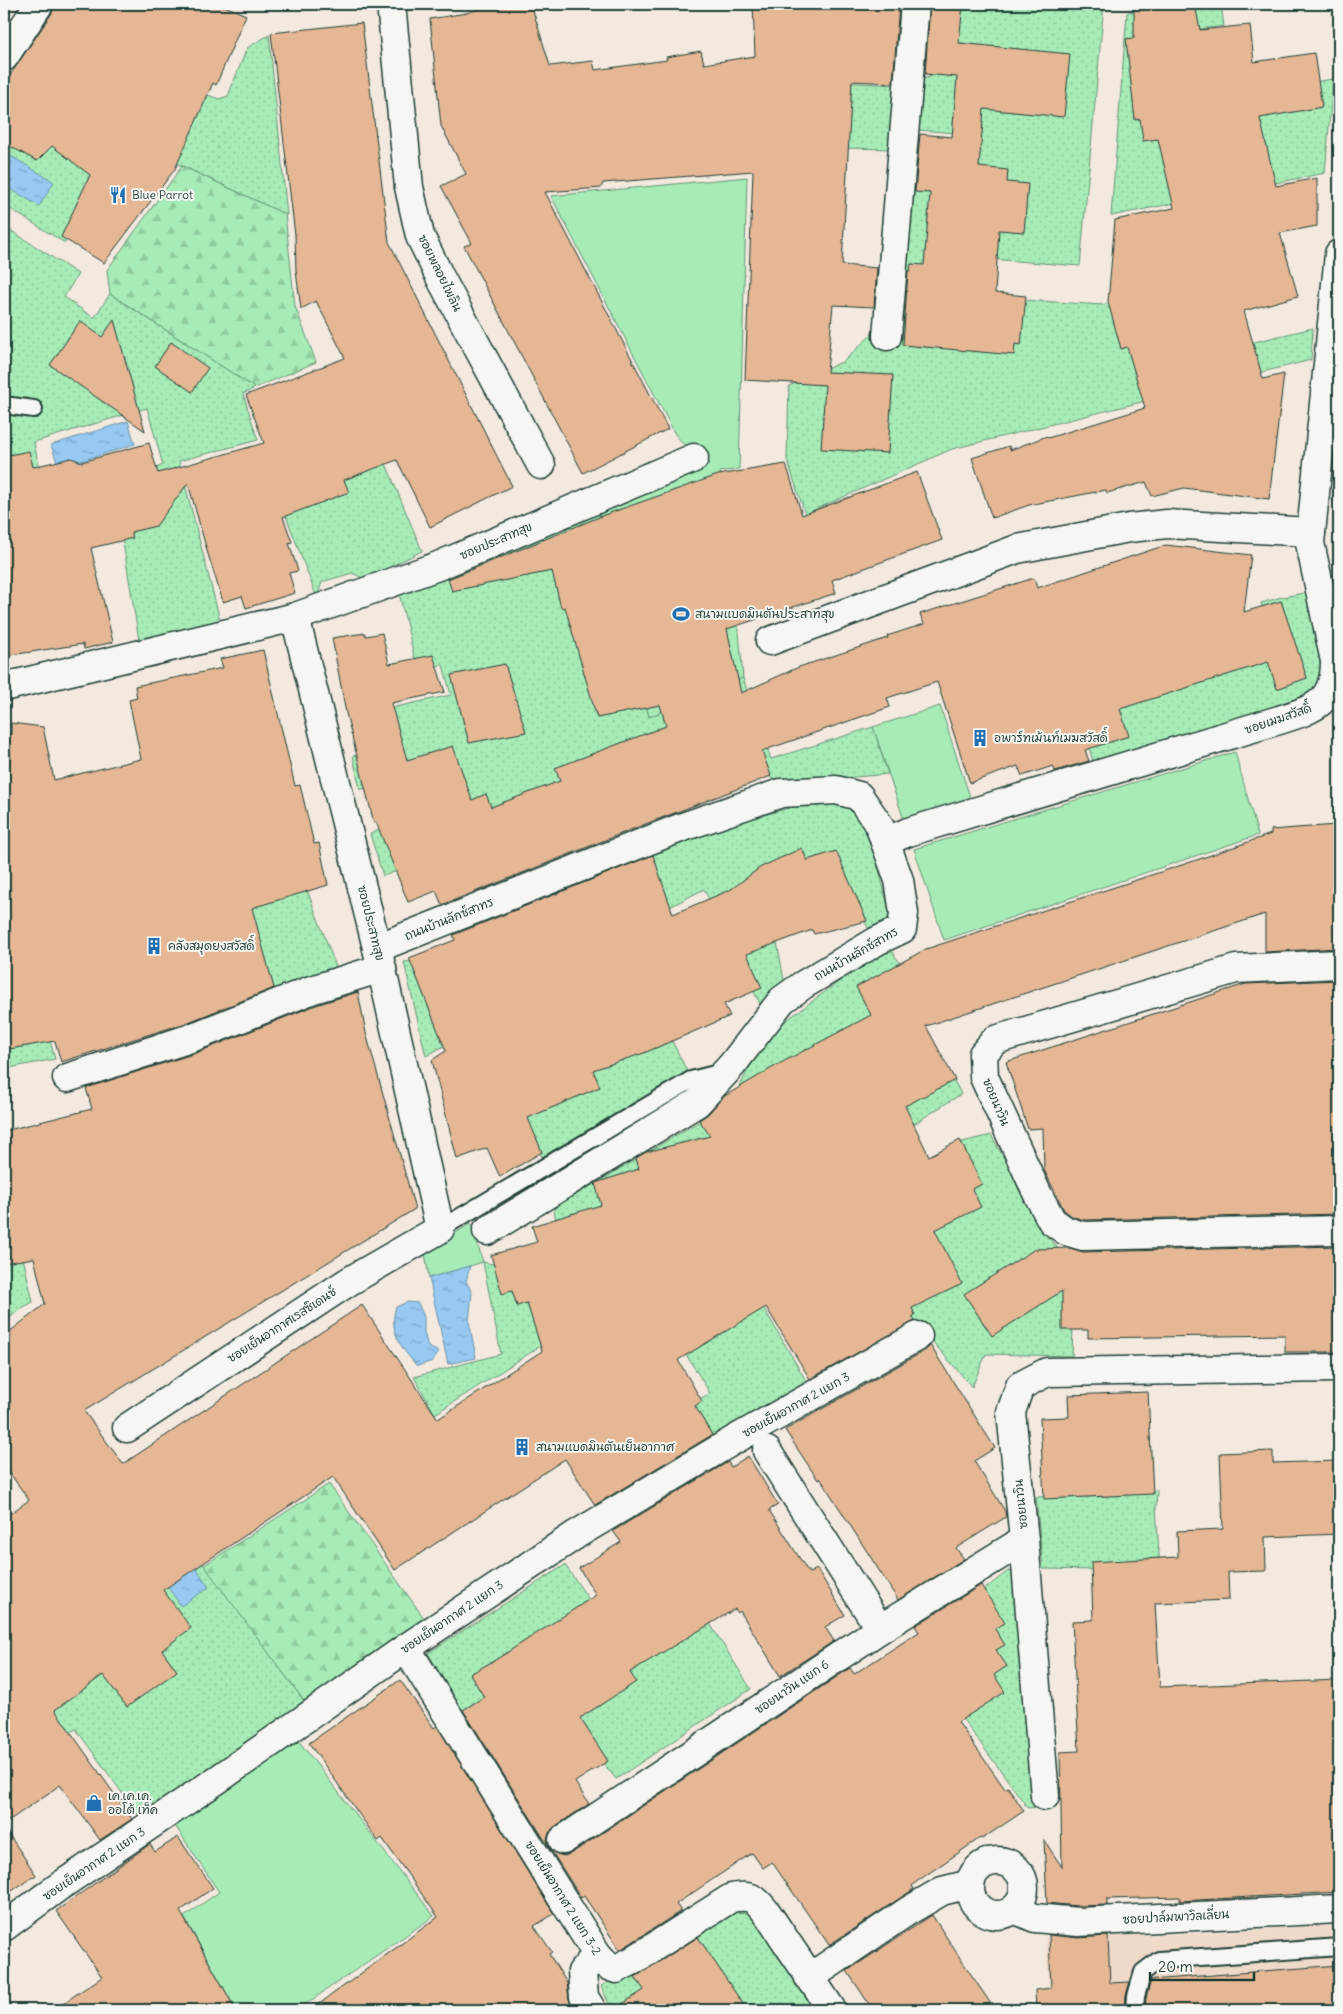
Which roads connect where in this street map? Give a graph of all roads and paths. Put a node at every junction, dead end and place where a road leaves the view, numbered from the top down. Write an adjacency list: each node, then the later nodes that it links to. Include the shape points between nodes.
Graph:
1 (39, 4): 4 (street)
2 (391, 4): 10 (street, ซอยพลอยไพลิน, via 409,186 420,236)
3 (915, 4): 6 (street)
4 (4, 57)
5 (1339, 254): 11 (street, ซอยเมฆสวัสดิ์)
6 (887, 336)
7 (4, 405): 8 (lane)
8 (34, 409)
9 (694, 458): 12 (street, ซอยประสาทสุข, via 438,566)
10 (542, 464)
11 (1311, 532): 13 (street, via 1167,524 1017,549); 15 (street, ซอยเมฆสวัสดิ์, via 1310,543 1335,661 1330,690 1311,710 908,832)
12 (296, 617): 14 (street, ซอยประสาทสุข); 16 (street, ซอยประสาทสุข)
13 (770, 640)
14 (4, 687)
15 (885, 842): 16 (street, ถนนบ้านลักซ์สาทร, via 879,825 859,796 836,790 781,793 680,828); 18 (street, ถนนบ้านลักซ์สาทร, via 899,880 904,913 902,929 807,982 782,1000)
16 (379, 958): 19 (street, ถนนบ้านลักซ์สาทร, via 191,1038); 20 (street, ซอยประสาทสุข)
17 (1339, 964): 21 (street, ซอยนาวิน, via 1236,969 994,1040 983,1054 984,1077 1038,1195 1052,1221 1066,1231 1083,1236)
18 (727, 1071): 20 (lane, via 691,1080); 22 (street, ถนนบ้านลักซ์สาทร, via 698,1103)
19 (67, 1078)
20 (440, 1229): 25 (street, ซอยเย็นอากาศเรสซิเดนซ์, via 348,1282)
21 (1339, 1230)
22 (488, 1231)
23 (918, 1336): 29 (street, ซอยเย็นอากาศ 2 แยก 3, via 577,1534)
24 (1339, 1368): 27 (street, ซอยนาวิน, via 1047,1372 1020,1386 1011,1412)
25 (127, 1428)
26 (767, 1451): 28 (street)
27 (1024, 1540): 28 (street, ซอยนาวิน แยก 6); 30 (street, ซอยนาวิน)
28 (880, 1629): 31 (street, ซอยนาวิน แยก 6)
29 (406, 1648): 35 (street, ซอยเย็นอากาศ 2 แยก 3); 37 (street, ซอยเย็นอากาศ 2 แยก 3-2)
30 (1045, 1796)
31 (563, 1840)
32 (970, 1884): 33 (street, via 973,1900 985,1912 1002,1915); 33 (street, via 973,1875 985,1864 994,1861 1012,1866 1023,1880 1024,1889); 38 (street, via 942,1890)
33 (1014, 1909): 34 (street, ซอยปาล์มพาวิลเลี่ยน, via 1035,1918 1078,1922)
34 (1339, 1909)
35 (4, 1927)
36 (1339, 1947): 41 (lane, via 1159,1960 1143,1972)
37 (597, 1954): 38 (street, ซอยเย็นอากาศ 2 แยก 3-2, via 608,1966 616,1969 731,1898 744,1896 756,1899); 39 (street, via 582,1972 584,1997)
38 (809, 1978): 40 (street, ซอยเย็นอากาศ 2 แยก 3-2)
39 (592, 2010)
40 (832, 2010)
41 (1135, 2010)

